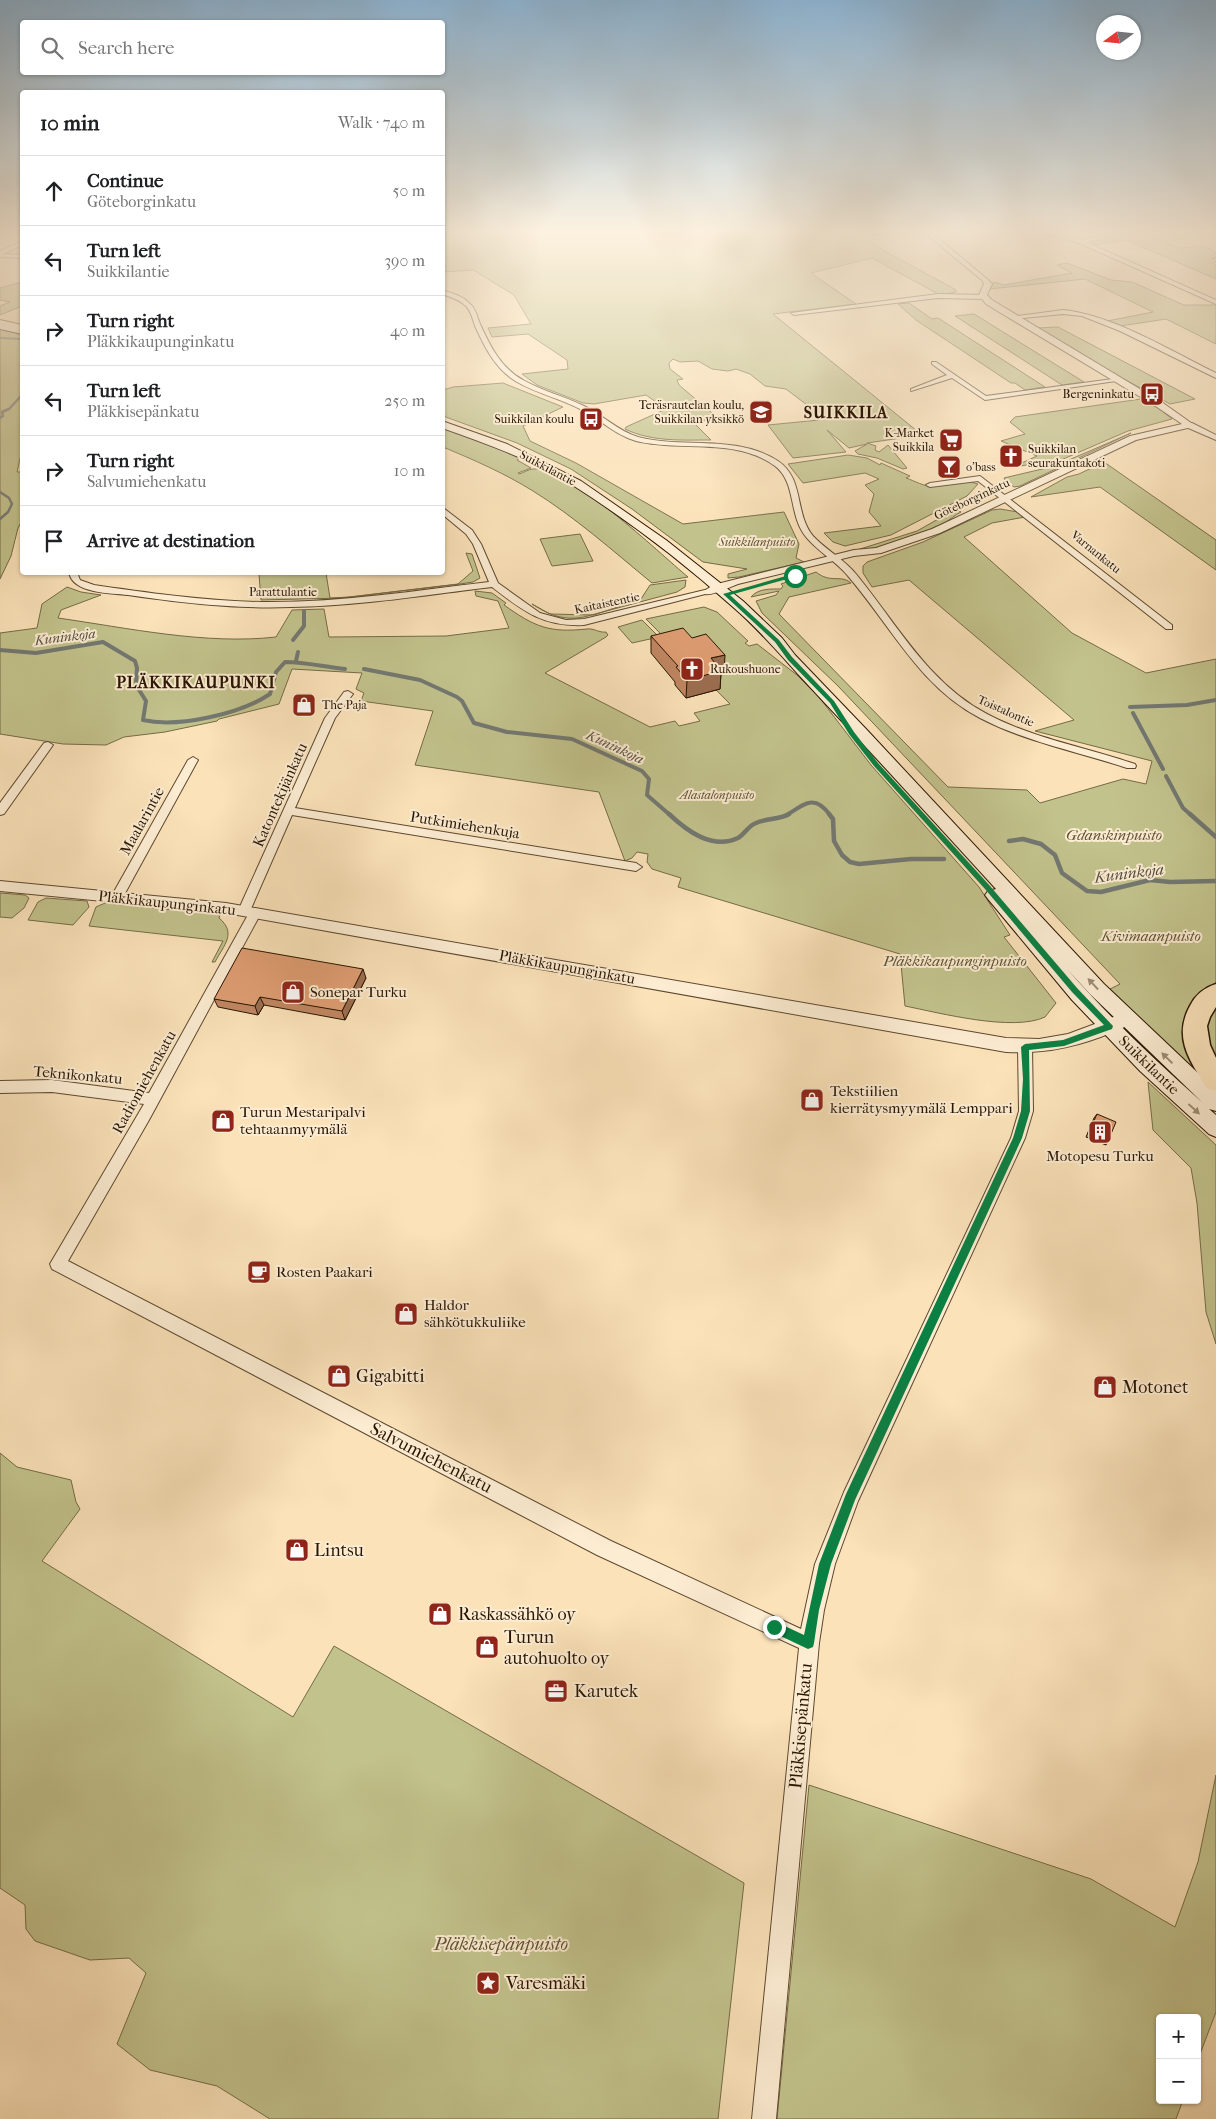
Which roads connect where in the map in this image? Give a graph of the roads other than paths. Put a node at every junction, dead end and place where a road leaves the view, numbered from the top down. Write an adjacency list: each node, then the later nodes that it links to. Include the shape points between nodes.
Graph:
1 (479, 328): 15 (street, Toistalontie, via 489,350 508,374 580,407 632,438 735,448 777,465 794,483 802,526)
2 (1032, 328): 7 (street)
3 (1117, 328): 6 (street)
4 (934, 363): 5 (street)
5 (954, 376): 7 (street, via 986,398); 8 (street)
6 (1216, 376)
7 (1120, 380): 10 (street)
8 (914, 390)
9 (445, 425): 18 (main road, Suikkilantie, via 502,446 556,471 591,492 662,542)
10 (1189, 425): 11 (street); 13 (street, Göteborginkatu, via 1133,438)
11 (1216, 438)
12 (930, 485): 13 (street, Varnankatu, via 980,478)
13 (1007, 497): 15 (street, Göteborginkatu, via 930,534 862,559); 19 (street, Varnankatu)
14 (445, 512): 17 (street, via 469,532)
15 (838, 562): 18 (street, Göteborginkatu, via 817,570); 23 (street, Toistalontie, via 852,574 920,667 956,700 1012,729)
16 (73, 575): 17 (street, Parattulantie, via 80,584 93,588 214,603 264,605 318,604)
17 (494, 584): 18 (street, Kaitaistentie, via 537,615 566,623 602,619)
18 (717, 591): 31 (main road, Suikkilantie, via 777,641 832,702 876,764 1074,990)
19 (1169, 627)
20 (348, 694): 25 (street, Katontekijänkatu, via 330,718)
21 (48, 745): 24 (street)
22 (193, 760): 28 (street, Maalarintie)
23 (1131, 766)
24 (0, 811)
25 (289, 811): 26 (street, Putkimiehenkuja); 29 (street, Katontekijänkatu)
26 (636, 867)
27 (0, 886): 28 (street, Pläkkikaupunginkatu)
28 (117, 897): 29 (street, Pläkkikaupunginkatu)
29 (249, 912): 32 (street, Pläkkikaupunginkatu, via 980,1042); 35 (street, Radiomiehenkatu)
30 (1216, 993): 33 (highway, via 1200,1011 1194,1030 1197,1047)
31 (1118, 1022): 32 (street, Pläkkikaupunginkatu, via 1064,1043); 36 (main road, Suikkilantie, one-way to 31); 37 (main road, Suikkilantie, one-way to 37, via 1170,1088)
32 (1025, 1047): 39 (street, Pläkkisepänkatu, via 1026,1111 1018,1138 850,1498 825,1564)
33 (1216, 1080)
34 (0, 1088): 35 (street, Teknikonkatu, via 52,1086)
35 (153, 1099): 38 (street, Radiomiehenkatu)
36 (1216, 1103)
37 (1216, 1128)
38 (58, 1264): 39 (street, Salvumiehenkatu, via 604,1548)
39 (808, 1643): 40 (street, Pläkkisepänkatu)
40 (764, 2119)

